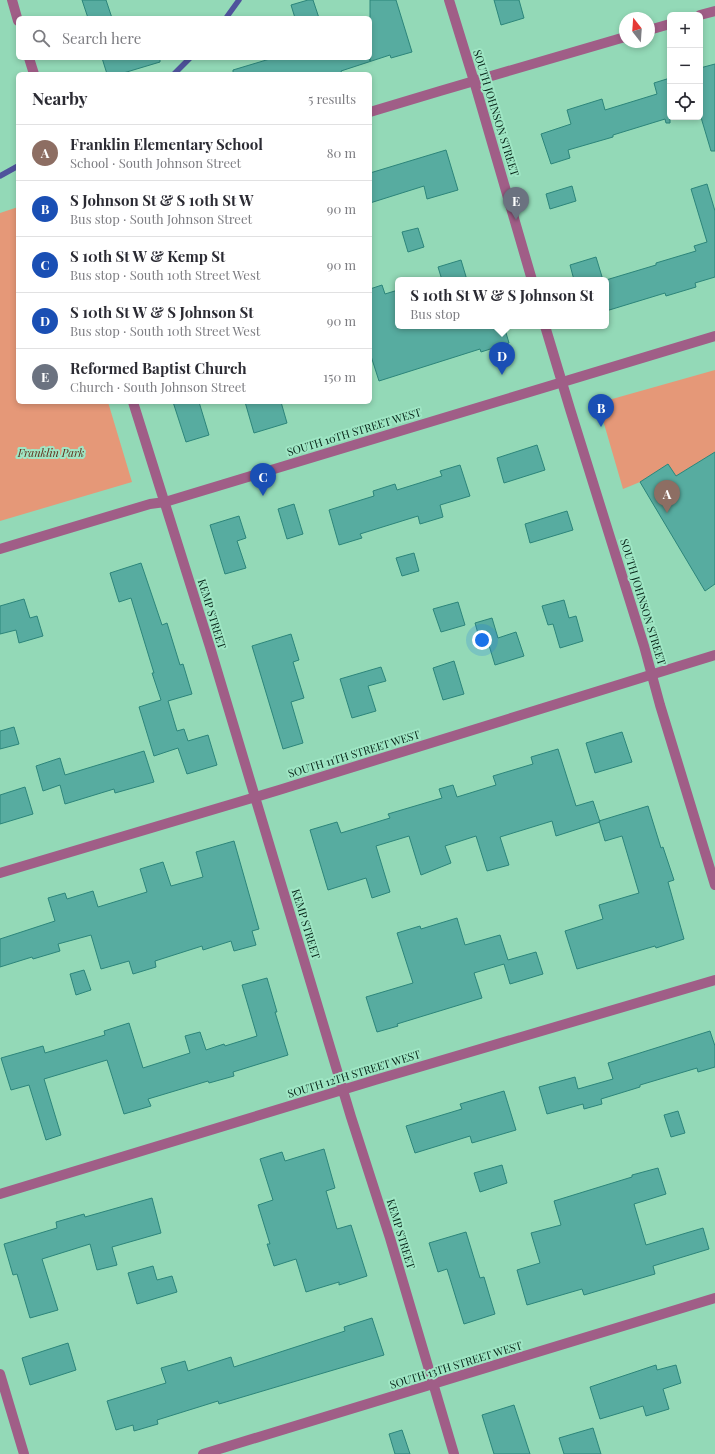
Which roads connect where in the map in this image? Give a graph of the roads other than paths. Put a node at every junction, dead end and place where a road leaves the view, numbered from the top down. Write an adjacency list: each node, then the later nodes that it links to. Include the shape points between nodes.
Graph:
1 (12, 0): 5 (street)
2 (449, 0): 11 (street, SOUTH JOHNSON STREET)
3 (715, 10): 4 (street)
4 (703, 14)
5 (17, 16)
6 (667, 25): 7 (street)
7 (655, 28)
8 (619, 39): 11 (street)
9 (30, 60): 10 (street)
10 (33, 72)
11 (474, 81): 12 (street); 13 (street, SOUTH JOHNSON STREET)
12 (372, 111)
13 (531, 277)
14 (546, 329): 16 (street, SOUTH JOHNSON STREET)
15 (715, 336): 16 (street, SOUTH 10TH STREET WEST)
16 (562, 383): 18 (street, SOUTH 10TH STREET WEST); 21 (street, SOUTH JOHNSON STREET)
17 (134, 404): 18 (street, KEMP STREET)
18 (165, 502): 19 (street, SOUTH 10TH STREET WEST, via 150,504); 22 (street, KEMP STREET)
19 (0, 549)
20 (715, 655): 21 (street, SOUTH 11TH STREET WEST)
21 (652, 674): 22 (street, SOUTH 11TH STREET WEST); 24 (street, SOUTH JOHNSON STREET)
22 (255, 797): 23 (street, SOUTH 11TH STREET WEST); 26 (street, KEMP STREET)
23 (0, 873)
24 (715, 885)
25 (715, 980): 26 (street, SOUTH 12TH STREET WEST)
26 (342, 1090): 27 (street, SOUTH 12TH STREET WEST); 30 (street, KEMP STREET, via 390,1238)
27 (0, 1194)
28 (715, 1298): 30 (street, SOUTH 13TH STREET WEST)
29 (0, 1374): 31 (street)
30 (433, 1384): 32 (street, SOUTH 13TH STREET WEST); 33 (street, KEMP STREET)
31 (24, 1454)
32 (203, 1454)
33 (454, 1454)

